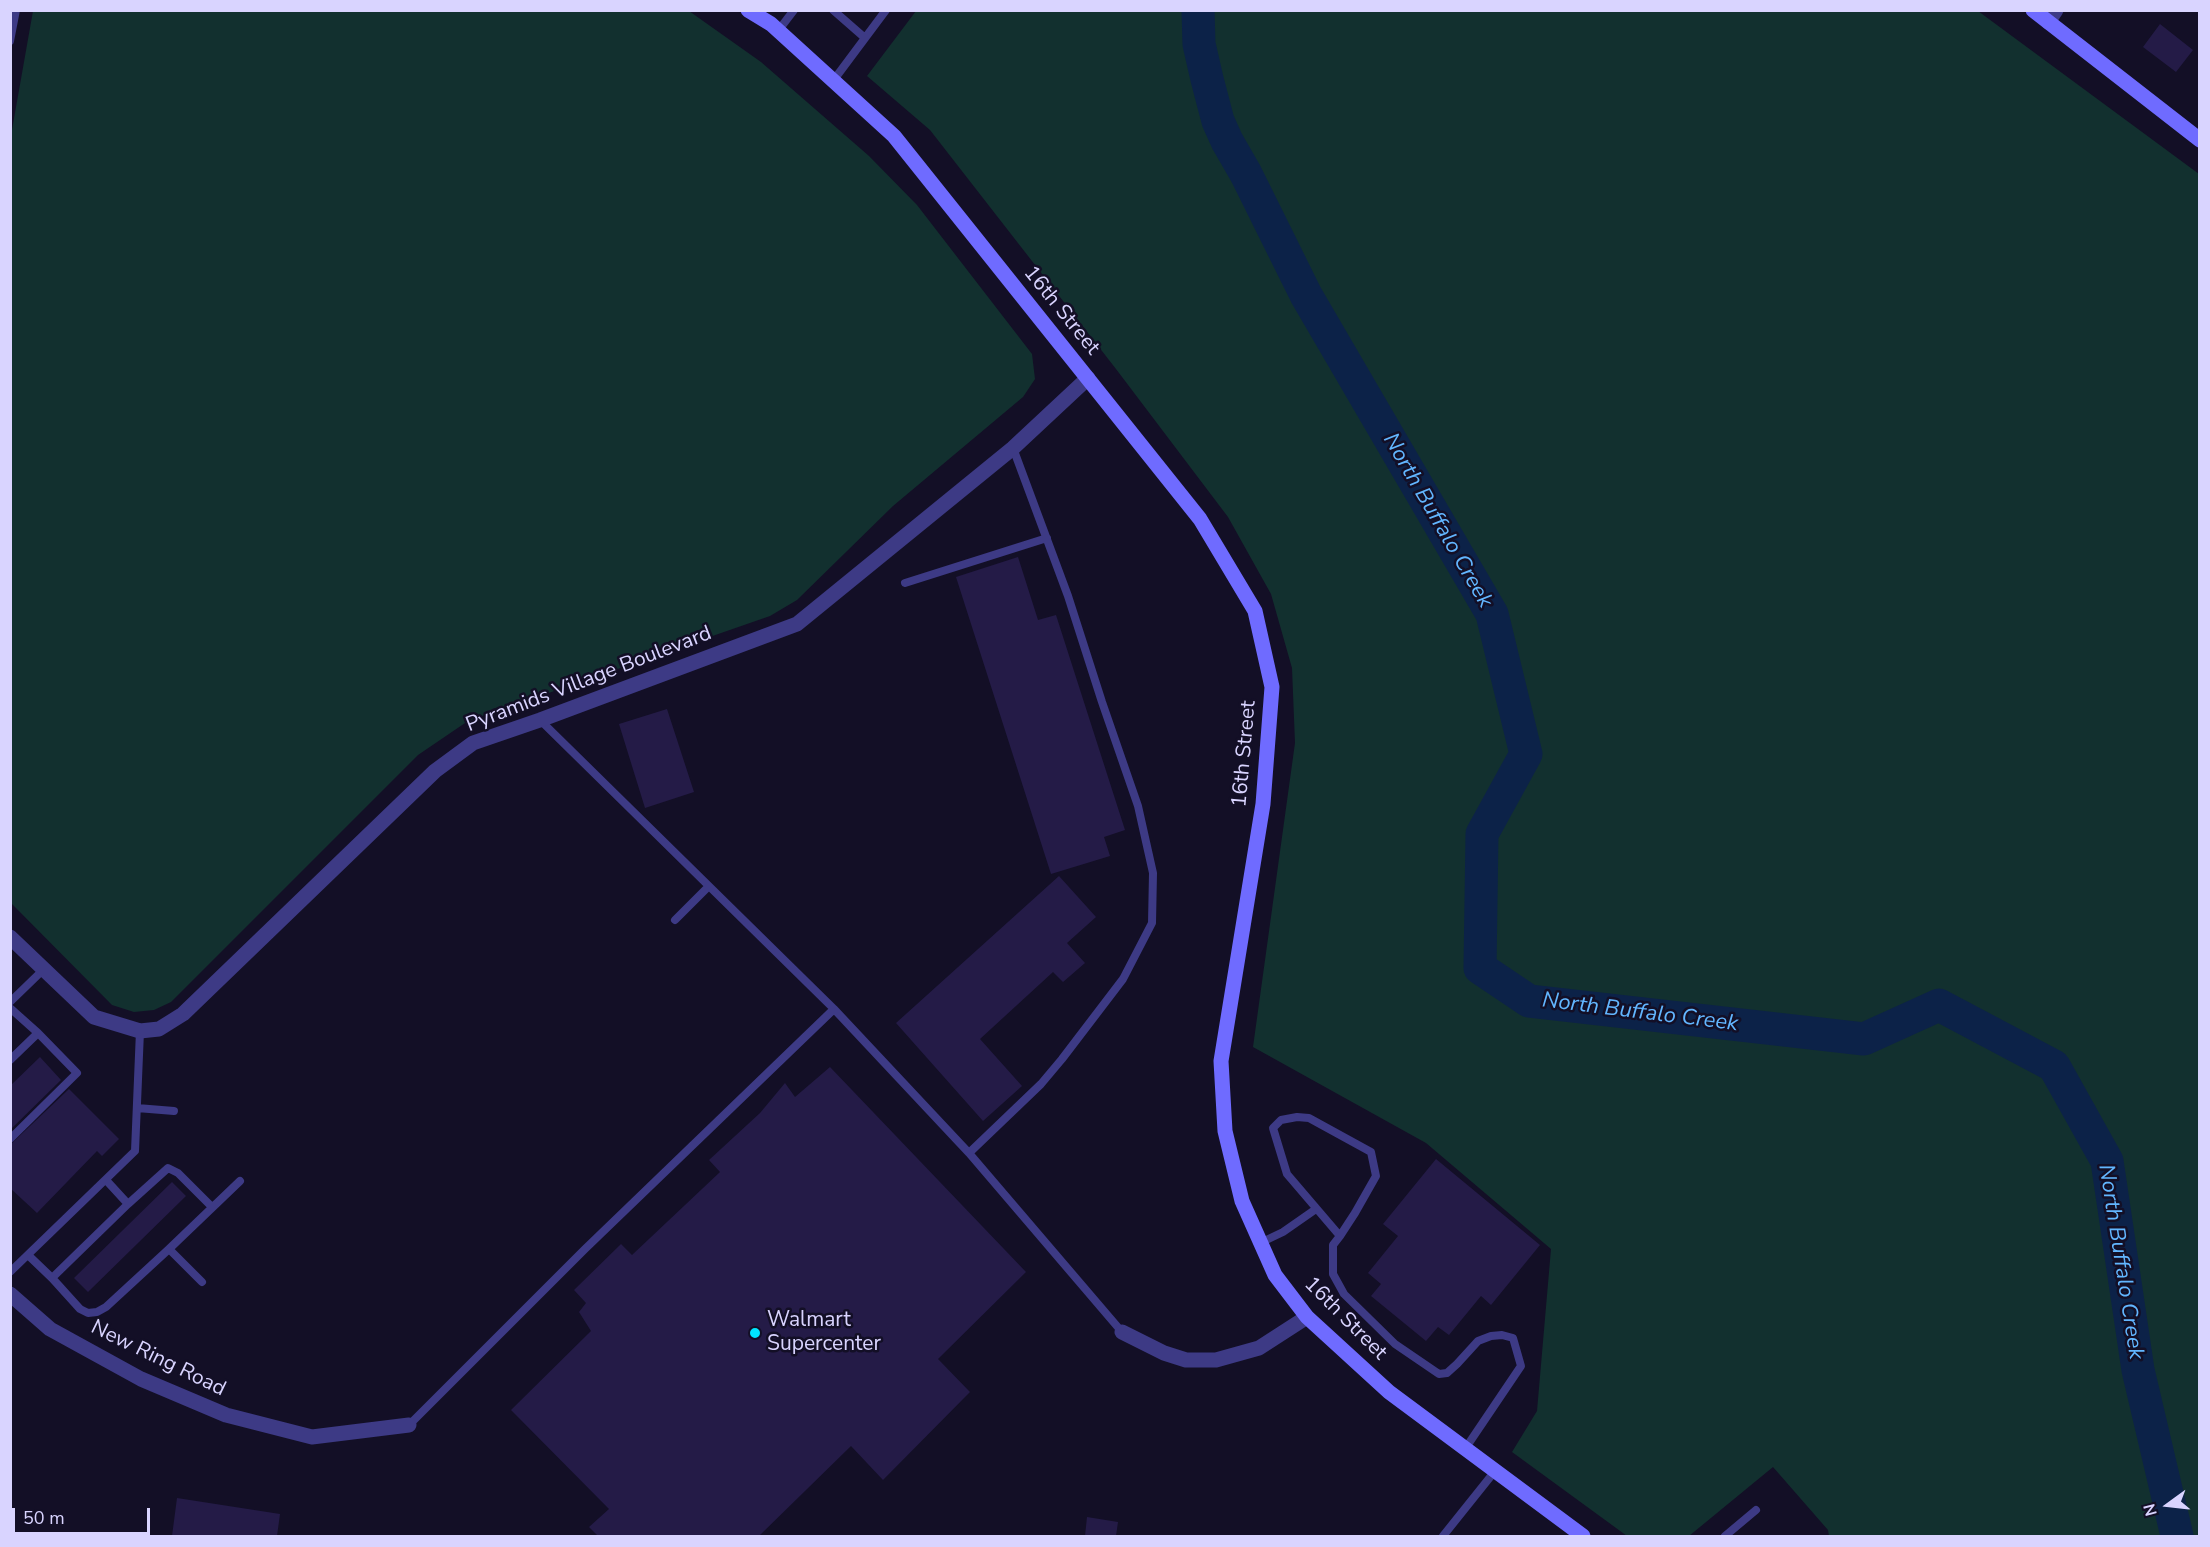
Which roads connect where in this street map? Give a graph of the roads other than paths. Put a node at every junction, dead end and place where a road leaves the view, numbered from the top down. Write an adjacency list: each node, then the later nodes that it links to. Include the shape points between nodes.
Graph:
1 (16, 10): 10 (lane)
2 (748, 10): 8 (street, 16th Street)
3 (794, 10): 8 (lane)
4 (833, 10): 9 (lane)
5 (886, 10): 9 (lane)
6 (2033, 10): 7 (street)
7 (2052, 16): 12 (street)
8 (778, 31): 11 (street, 16th Street)
9 (866, 38): 11 (lane)
10 (10, 41)
11 (833, 81): 13 (street, 16th Street, via 894,136)
12 (2199, 140)
13 (1088, 378): 14 (street, Pyramids Village Boulevard); 38 (street, 16th Street, via 1200,519 1255,611 1272,687 1263,804 1221,1061 1225,1131 1242,1201)
14 (1013, 448): 15 (lane); 17 (street, Pyramids Village Boulevard, via 797,624)
15 (1047, 538): 16 (lane); 31 (lane, via 1138,806 1153,873 1152,924 1123,979 1062,1059)
16 (905, 583)
17 (540, 720): 18 (lane); 25 (street, Pyramids Village Boulevard, via 473,743 435,771 183,1014 159,1029)
18 (708, 887): 19 (lane); 24 (lane)
19 (675, 920)
20 (10, 937): 21 (street)
21 (44, 969): 22 (lane); 25 (street, via 94,1017)
22 (10, 1002)
23 (10, 1008): 26 (lane)
24 (834, 1010): 31 (lane); 47 (lane)
25 (140, 1031): 28 (lane)
26 (38, 1033): 27 (lane); 30 (lane, via 77,1072)
27 (10, 1060)
28 (137, 1108): 29 (lane); 32 (lane, via 135,1151)
29 (174, 1111)
30 (10, 1139)
31 (969, 1153): 46 (lane)
32 (106, 1180): 34 (lane); 40 (lane)
33 (240, 1181): 35 (lane)
34 (128, 1204): 35 (lane, via 168,1168); 42 (lane)
35 (212, 1207): 39 (lane)
36 (1316, 1209): 37 (lane); 37 (lane, via 1287,1174 1273,1128 1281,1120 1309,1118 1371,1152 1376,1176); 38 (lane, via 1283,1232)
37 (1340, 1236): 48 (lane, via 1333,1245 1333,1274 1344,1294 1395,1344 1438,1374 1447,1373 1478,1341 1502,1335 1513,1338 1521,1366)
38 (1260, 1242): 45 (street, 16th Street, via 1275,1275)
39 (169, 1249): 42 (lane, via 97,1312 80,1309); 43 (lane)
40 (28, 1255): 41 (lane); 42 (lane)
41 (10, 1272)
42 (52, 1278)
43 (202, 1282)
44 (10, 1294): 47 (street, New Ring Road, via 50,1329 141,1379 226,1415 312,1437)
45 (1307, 1317): 46 (street, via 1258,1348 1216,1360 1186,1360); 48 (street, 16th Street, via 1389,1392)
46 (1122, 1332)
47 (409, 1425)
48 (1465, 1449): 49 (street, 16th Street)
49 (1495, 1471): 51 (lane); 52 (street, 16th Street)
50 (1756, 1510): 53 (lane)
51 (1443, 1536)
52 (1583, 1536)
53 (1725, 1536)

